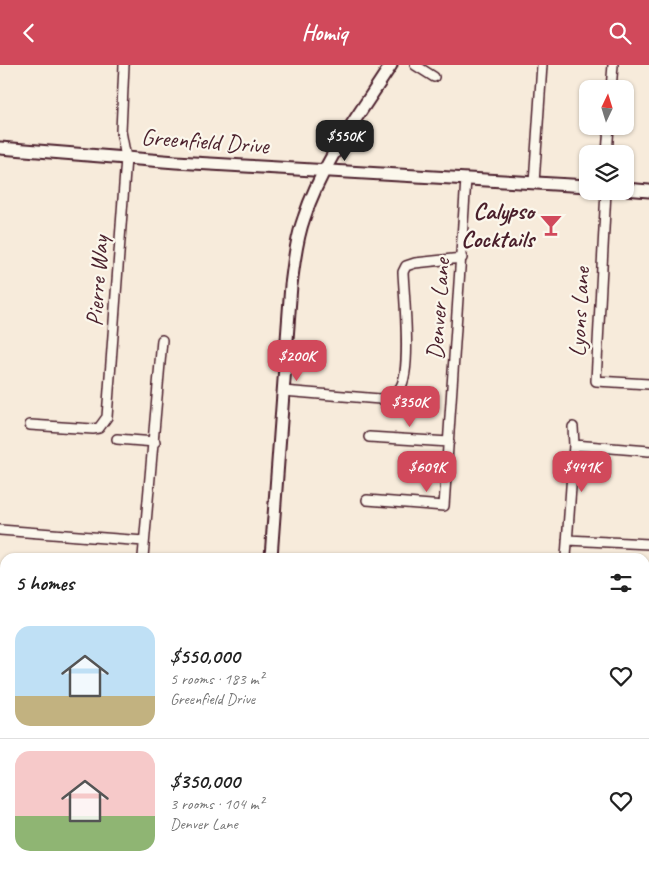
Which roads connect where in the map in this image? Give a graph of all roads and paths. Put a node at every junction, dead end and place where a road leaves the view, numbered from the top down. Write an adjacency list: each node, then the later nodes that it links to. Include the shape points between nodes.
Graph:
1 (124, 65): 9 (street, Pierre Way, via 121,131)
2 (391, 65): 10 (main road)
3 (415, 65): 6 (street)
4 (542, 65): 12 (street)
5 (613, 65): 7 (street)
6 (434, 77)
7 (612, 80)
8 (0, 148): 9 (main road, Greenfield Drive)
9 (126, 158): 10 (main road, Greenfield Drive); 21 (street, Pierre Way, via 107,417 99,428 93,429)
10 (323, 171): 11 (main road, Greenfield Drive); 20 (main road, via 296,246)
11 (466, 179): 12 (main road, Greenfield Drive); 17 (street, Denver Lane)
12 (534, 183): 13 (main road, Greenfield Drive)
13 (579, 186)
14 (634, 190): 15 (main road)
15 (649, 191)
16 (606, 200): 19 (street, Lyons Lane, via 596,381)
17 (462, 258): 20 (street, via 406,266 403,272 406,354 401,387 394,394 380,399); 26 (street, Denver Lane)
18 (162, 340): 25 (street)
19 (649, 384)
20 (283, 391): 35 (main road)
21 (30, 425)
22 (573, 427): 27 (street)
23 (369, 437): 26 (street)
24 (117, 439): 25 (street)
25 (155, 442): 32 (street)
26 (448, 442): 29 (street, Denver Lane, via 444,506)
27 (574, 445): 28 (street); 31 (street)
28 (649, 451)
29 (368, 500)
30 (0, 530): 32 (street)
31 (567, 540): 33 (street); 36 (street)
32 (144, 541): 34 (street)
33 (649, 544)
34 (143, 553)
35 (271, 553)
36 (566, 553)

